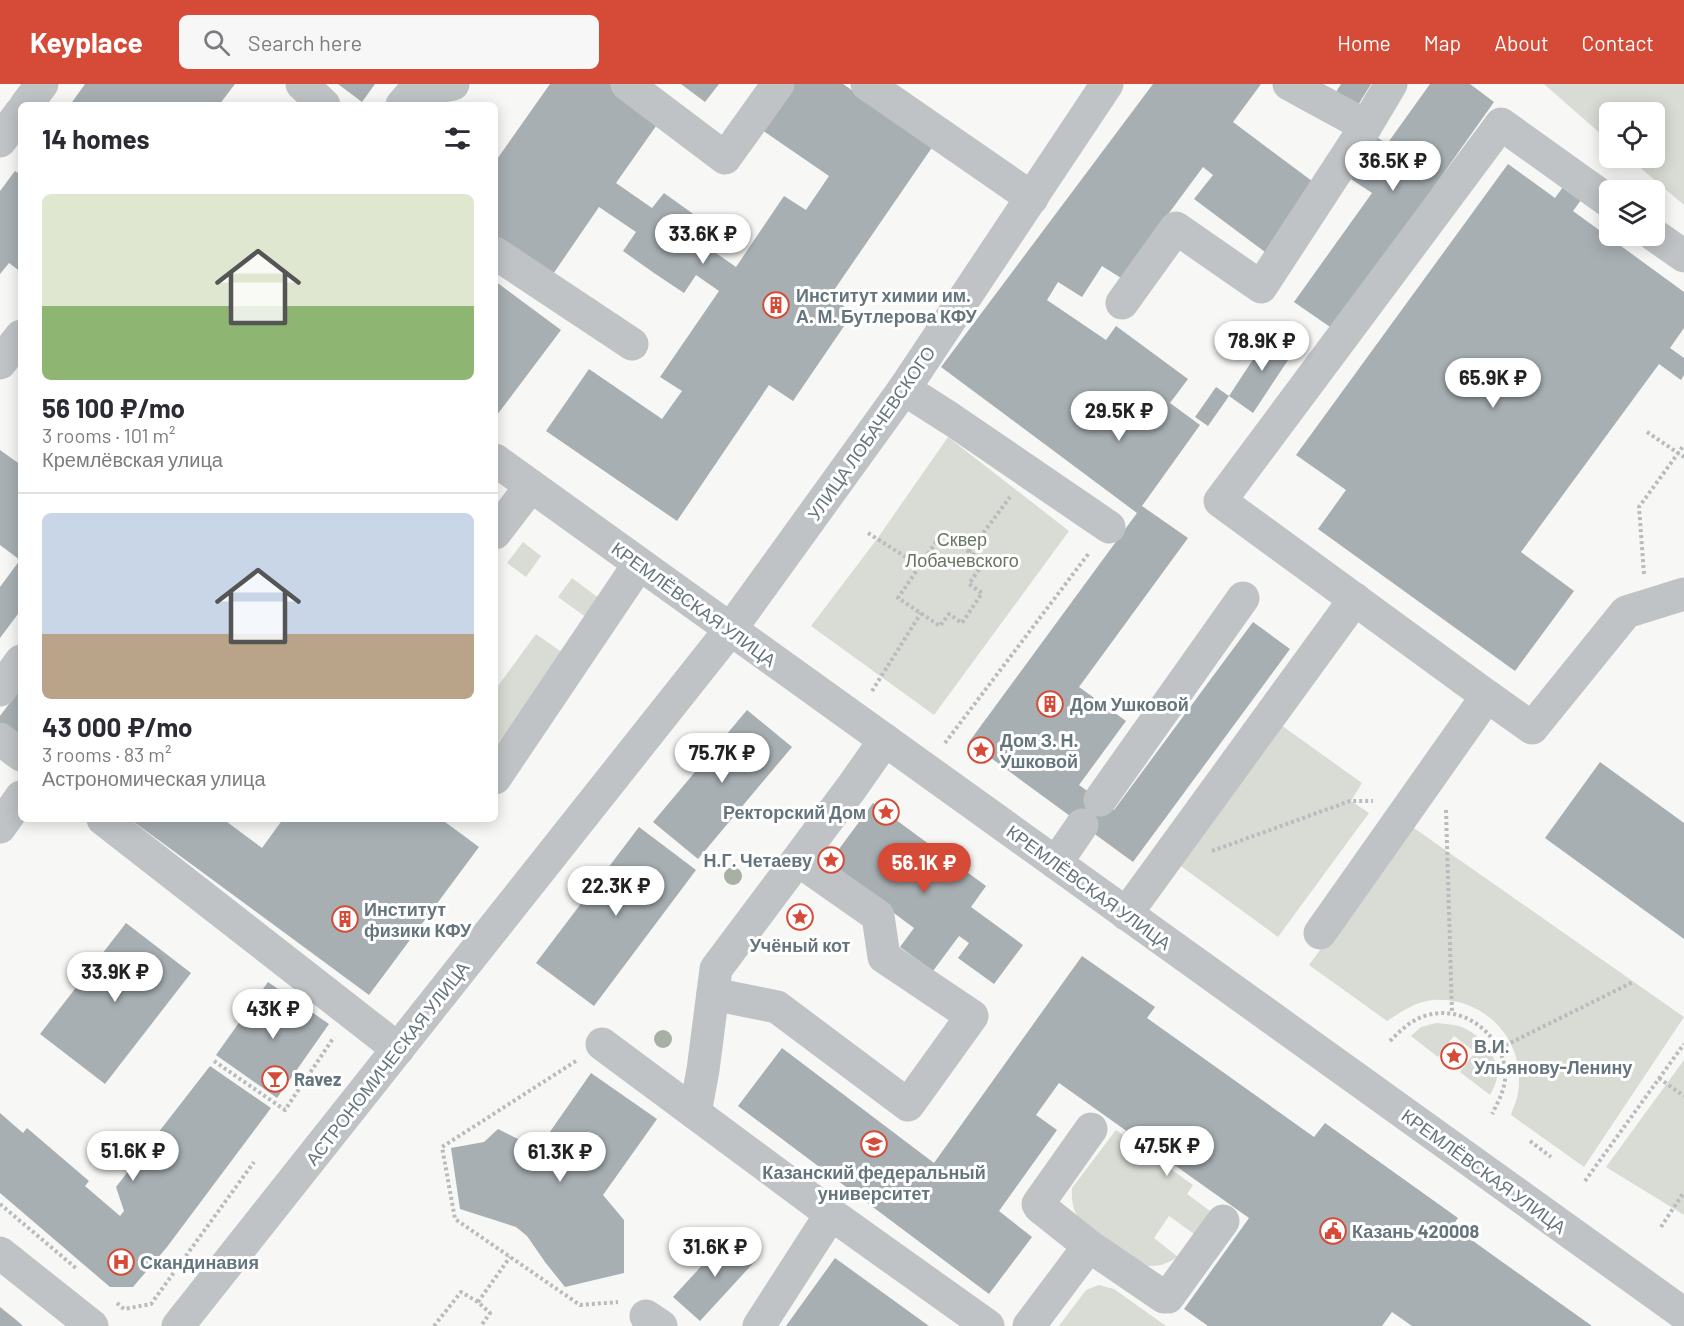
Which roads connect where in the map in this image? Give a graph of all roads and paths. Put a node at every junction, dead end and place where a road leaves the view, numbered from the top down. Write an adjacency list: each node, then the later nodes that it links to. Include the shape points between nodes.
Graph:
1 (42, 84): 10 (street)
2 (302, 84): 11 (street)
3 (453, 84): 12 (street, via 413,92)
4 (627, 84): 5 (street, via 725,158)
5 (778, 84)
6 (867, 84): 15 (street)
7 (1107, 84): 15 (street, УЛИЦА ЛОБАЧЕВСКОГО)
8 (1289, 84): 13 (street)
9 (1391, 84): 13 (street)
10 (26, 102)
11 (321, 102)
12 (405, 102)
13 (1366, 126): 19 (street, via 1261,287 1176,228)
14 (1599, 194): 39 (street, via 1501,124 1220,501)
15 (1032, 198): 23 (street, УЛИЦА ЛОБАЧЕВСКОГО)
16 (1665, 243): 18 (street)
17 (498, 255): 21 (street)
18 (1684, 256)
19 (1122, 303)
20 (18, 340): 22 (street)
21 (632, 344)
22 (0, 363)
23 (904, 389): 29 (street); 42 (street, УЛИЦА ЛОБАЧЕВСКОГО)
24 (1647, 432): 26 (path)
25 (1684, 445): 26 (path)
26 (1678, 453): 27 (path); 40 (path, via 1639,507)
27 (1684, 457)
28 (498, 462): 30 (street, КРЕМЛЁВСКАЯ УЛИЦА)
29 (1028, 473): 31 (street); 34 (path)
30 (531, 486): 32 (street); 35 (street, КРЕМЛЁВСКАЯ УЛИЦА)
31 (1109, 527): 49 (path)
32 (498, 529)
33 (868, 533): 36 (path)
34 (969, 552): 36 (path, via 942,533); 41 (path, via 984,562 969,584 982,593 962,623 949,614 940,626)
35 (639, 564): 42 (street, КРЕМЛЁВСКАЯ УЛИЦА); 51 (street)
36 (920, 566): 41 (path, via 898,598)
37 (1684, 594): 40 (street)
38 (1243, 598): 59 (street)
39 (1354, 599): 46 (street); 60 (street)
40 (1646, 605): 46 (street, via 1626,612 1532,728)
41 (921, 613): 45 (path)
42 (730, 630): 48 (street, КРЕМЛЁВСКАЯ УЛИЦА); 70 (street, АСТРОНОМИЧЕСКАЯ УЛИЦА)
43 (18, 665): 44 (street)
44 (0, 690)
45 (872, 691)
46 (1487, 696): 52 (street)
47 (0, 739): 50 (street)
48 (885, 740): 58 (street); 59 (street, КРЕМЛЁВСКАЯ УЛИЦА)
49 (945, 744)
50 (18, 753)
51 (498, 774)
52 (1414, 800): 57 (path, via 1350,801); 61 (street)
53 (18, 801): 56 (street)
54 (1446, 808): 64 (path)
55 (107, 822): 70 (street)
56 (0, 827)
57 (1210, 852)
58 (798, 860): 63 (street, via 716,969); 63 (street, via 878,916 884,957 972,1016 908,1105 777,1007)
59 (1056, 863): 60 (street, КРЕМЛЁВСКАЯ УЛИЦА)
60 (1126, 914): 92 (street, КРЕМЛЁВСКАЯ УЛИЦА)
61 (1320, 933)
62 (1633, 982): 69 (path)
63 (713, 994): 74 (street)
64 (1452, 1013): 66 (path, via 1428,1014 1408,1024); 69 (path, via 1470,1019 1488,1032)
65 (337, 1033): 71 (path, via 285,1110)
66 (1390, 1041)
67 (602, 1044): 74 (street); 88 (path, via 442,1147 455,1219)
68 (1684, 1044): 72 (path)
69 (1500, 1048): 75 (path, via 1505,1071 1503,1093)
70 (398, 1049): 95 (street, АСТРОНОМИЧЕСКАЯ УЛИЦА)
71 (214, 1061)
72 (1659, 1078): 73 (path); 80 (path)
73 (1684, 1096)
74 (695, 1113): 83 (street)
75 (1492, 1114)
76 (1091, 1129): 86 (street, via 1038,1204)
77 (1530, 1141): 78 (path)
78 (1551, 1157)
79 (254, 1162): 90 (path, via 151,1304 124,1309)
80 (1585, 1181)
81 (1684, 1192): 85 (path)
82 (0, 1204): 89 (path)
83 (831, 1214): 98 (street); 99 (street)
84 (1223, 1221): 86 (street, via 1168,1297)
85 (1661, 1227)
86 (1089, 1246): 100 (street)
87 (0, 1253): 94 (street)
88 (510, 1257): 91 (path); 93 (path, via 580,1305 625,1302)
89 (80, 1272)
90 (115, 1301)
91 (478, 1302): 96 (path, via 461,1292); 97 (path, via 490,1313)
92 (1684, 1314)
93 (654, 1321)
94 (92, 1326)
95 (178, 1326)
96 (434, 1326)
97 (481, 1326)
98 (759, 1326)
99 (987, 1326)
100 (1029, 1326)

